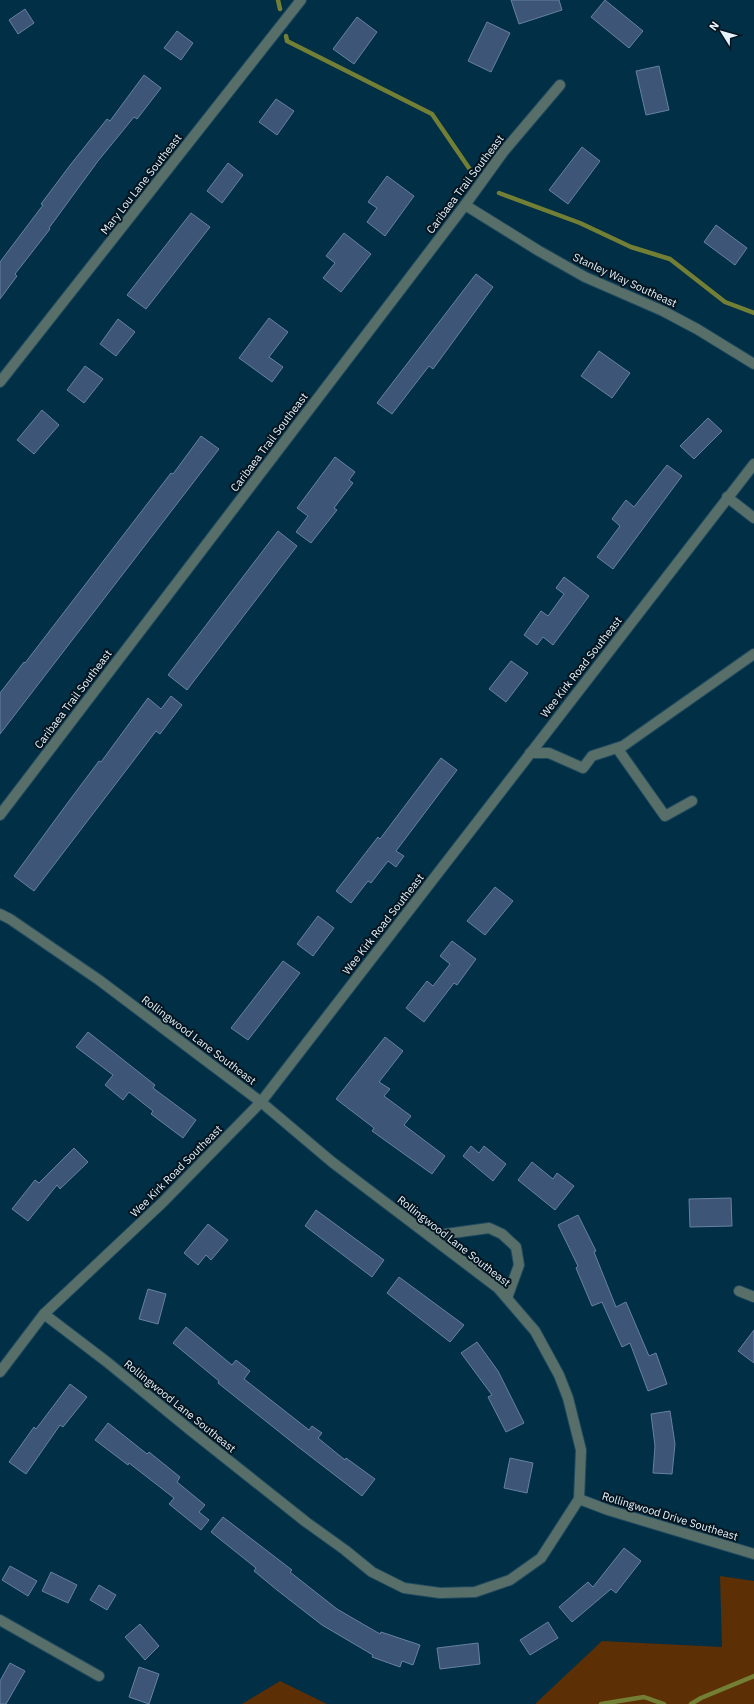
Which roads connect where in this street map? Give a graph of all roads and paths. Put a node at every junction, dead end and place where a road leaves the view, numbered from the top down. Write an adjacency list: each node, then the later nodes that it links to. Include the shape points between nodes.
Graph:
1 (301, 0): 5 (street, Mary Lou Lane Southeast)
2 (560, 85): 3 (street, Caribaea Trail Southeast, via 504,151)
3 (465, 205): 4 (street, Stanley Way Southeast, via 585,277 677,318); 13 (street, Caribaea Trail Southeast)
4 (754, 364)
5 (0, 382)
6 (754, 464): 7 (street, Wee Kirk Road Southeast)
7 (727, 497): 8 (street); 11 (street, Wee Kirk Road Southeast)
8 (754, 518)
9 (754, 654): 10 (street)
10 (617, 748): 11 (street, via 592,756 583,768 549,753); 12 (street, via 666,816)
11 (530, 753): 15 (street, Wee Kirk Road Southeast)
12 (692, 801)
13 (0, 815)
14 (0, 914): 15 (street, Rollingwood Lane Southeast, via 99,980)
15 (261, 1102): 16 (street, Rollingwood Lane Southeast, via 332,1162); 20 (street, Wee Kirk Road Southeast, via 162,1203)
16 (431, 1236): 19 (street, Rollingwood Lane Southeast, via 498,1288); 19 (street, via 489,1228 502,1234 516,1247 519,1265)
17 (739, 1291): 18 (street)
18 (754, 1297)
19 (507, 1298): 22 (street, Rollingwood Lane Southeast, via 535,1331 559,1375 568,1398 582,1450)
20 (44, 1314): 21 (street, Wee Kirk Road Southeast); 22 (street, Rollingwood Lane Southeast, via 372,1572 404,1588 440,1593 475,1592 510,1580 541,1558)
21 (0, 1372)
22 (579, 1499): 23 (street, Rollingwood Drive Southeast)
23 (754, 1554)
24 (0, 1620): 25 (street)
25 (99, 1676)

